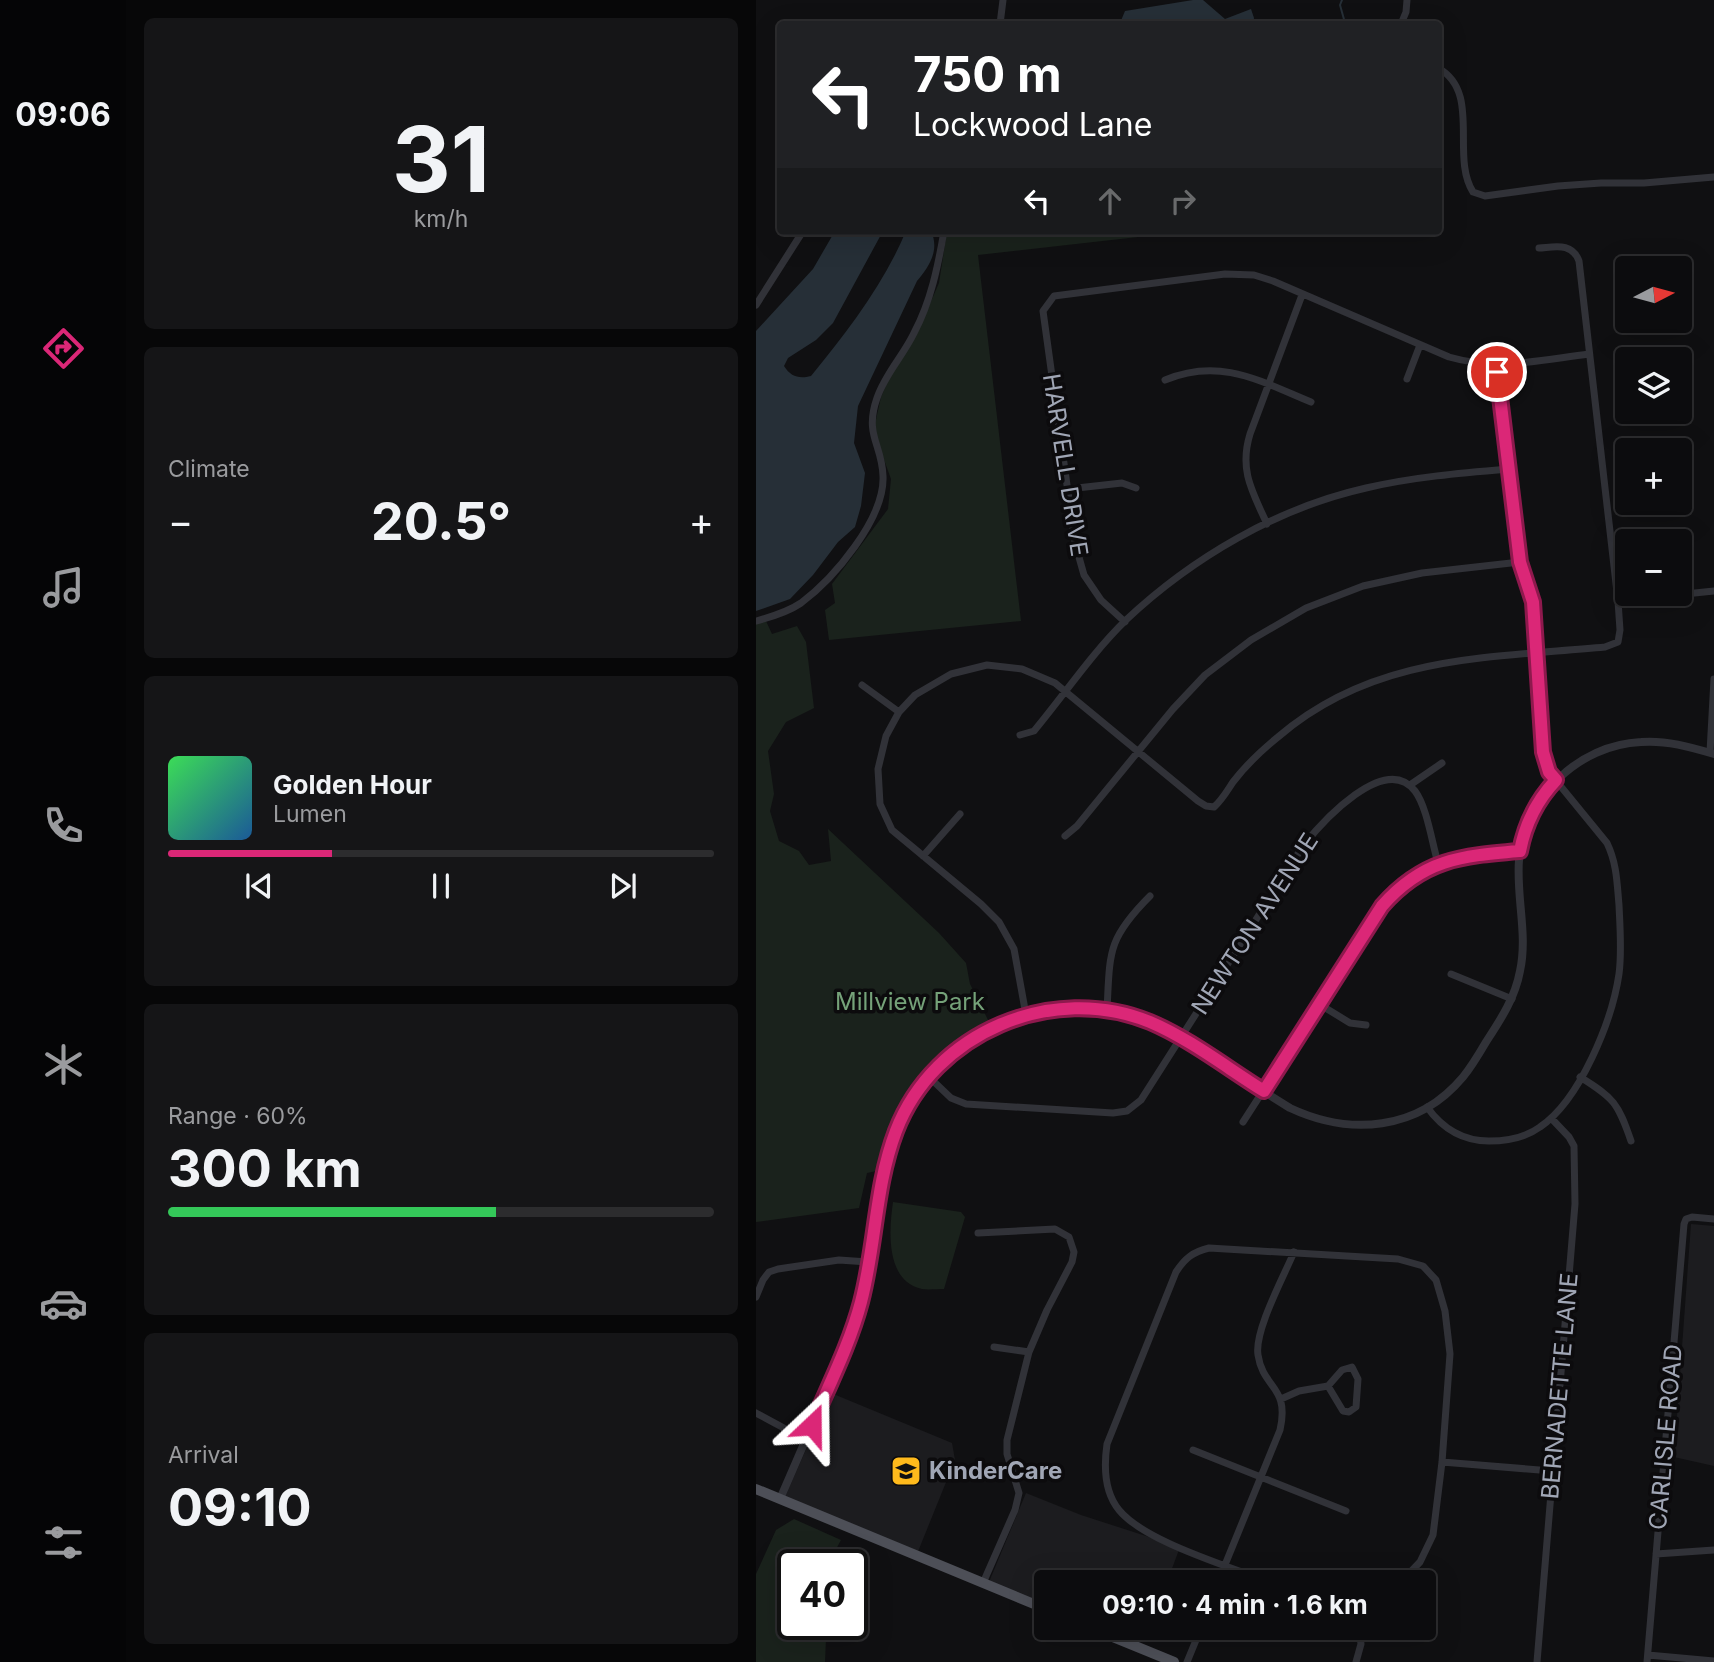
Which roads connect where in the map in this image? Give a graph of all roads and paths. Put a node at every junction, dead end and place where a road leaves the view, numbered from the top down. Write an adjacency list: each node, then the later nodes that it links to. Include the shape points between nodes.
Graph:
1 (1003, 0): 3 (street)
2 (1407, 0): 4 (street)
3 (1001, 21)
4 (1402, 21)
5 (1442, 70): 6 (street, via 1457,84 1461,98 1465,180 1473,192 1485,196 1558,186)
6 (1714, 177)
7 (800, 235): 11 (street)
8 (943, 235): 28 (street, via 937,276 914,334 877,398 872,435 883,476 882,497 871,521 834,572 799,604)
9 (1539, 248): 13 (street, via 1567,247 1577,255)
10 (1302, 295): 12 (street); 17 (street); 21 (street, HARVELL DRIVE, via 1264,277 1233,274 1054,296 1043,311)
11 (756, 305)
12 (1420, 345): 14 (street, via 1473,364); 15 (street)
13 (1590, 354): 14 (street); 24 (street)
14 (1497, 365): 19 (street)
15 (1406, 379)
16 (1165, 380): 17 (street, via 1184,373 1223,370)
17 (1269, 384): 18 (street); 22 (street, via 1245,456 1249,486)
18 (1311, 402)
19 (1509, 469): 22 (street, via 1366,488); 23 (street)
20 (1136, 488): 21 (street, via 1122,483)
21 (1068, 489): 29 (street, HARVELL DRIVE, via 1084,575 1101,600)
22 (1266, 524): 29 (street, via 1189,569)
23 (1520, 562): 30 (street, via 1533,602); 36 (street, via 1422,573 1363,586 1306,608 1251,640 1205,675)
24 (1615, 575)
25 (1714, 591): 26 (street)
26 (1692, 593)
27 (1618, 606): 30 (street, via 1618,642 1605,648)
28 (756, 621)
29 (1125, 621): 33 (street)
30 (1537, 654): 36 (street, via 1440,663 1351,690 1278,737 1214,807 1206,806); 39 (street, via 1543,752)
31 (1714, 679): 37 (street)
32 (862, 685): 34 (street)
33 (1067, 692): 34 (street, via 1022,669 987,665 934,682); 35 (street, via 1034,731); 36 (street)
34 (899, 712): 44 (street, via 886,736 878,769 880,804 892,830)
35 (1020, 735)
36 (1139, 751): 42 (street)
37 (1712, 753): 39 (street, via 1664,742 1621,744 1585,759)
38 (1443, 763): 40 (street)
39 (1556, 780): 43 (street, via 1532,815); 55 (street, via 1607,843 1616,868 1619,973 1610,1017)
40 (1410, 785): 45 (street, via 1421,804); 53 (street, NEWTON AVENUE, via 1395,779 1376,783 1350,798 1316,830)
41 (960, 814): 44 (street)
42 (1065, 836)
43 (1520, 851): 45 (street, via 1472,854); 48 (street, via 1522,953)
44 (923, 856): 51 (street, via 991,912 1003,928 1014,949)
45 (1438, 863): 49 (street, via 1407,881 1382,906)
46 (1150, 896): 50 (street, via 1125,922 1114,944)
47 (1451, 974): 48 (street)
48 (1512, 999): 57 (street, via 1462,1078)
49 (1319, 1004): 52 (street, via 1350,1023); 56 (street)
50 (1107, 1010): 51 (street, via 1067,1008); 53 (street)
51 (1026, 1015): 54 (street, via 973,1038)
52 (1366, 1025)
53 (1180, 1038): 54 (street, NEWTON AVENUE, via 1141,1100 1121,1112 966,1104 951,1098); 56 (street)
54 (929, 1077): 64 (street, via 903,1115 892,1143)
55 (1580, 1077): 58 (street); 60 (street, via 1615,1102)
56 (1264, 1091): 57 (street, via 1310,1117 1341,1125 1384,1123); 59 (street)
57 (1427, 1107): 58 (street, via 1450,1130 1482,1141 1521,1137)
58 (1551, 1118): 74 (street, BERNADETTE LANE, via 1574,1146 1575,1204)
59 (1243, 1122)
60 (1631, 1141)
61 (1714, 1219): 80 (street, CARLISLE ROAD, via 1692,1217 1684,1224)
62 (978, 1233): 67 (street, via 1055,1230 1069,1237 1072,1262)
63 (1294, 1252): 69 (street, via 1257,1345 1261,1366); 73 (street, via 1415,1262 1436,1280 1449,1342); 81 (street, via 1216,1247 1196,1251 1184,1260 1107,1444 1106,1479 1119,1511 1142,1529)
64 (868, 1262): 65 (street, via 839,1260 778,1269 769,1272); 71 (street, via 856,1320)
65 (756, 1297)
66 (994, 1347): 67 (street)
67 (1029, 1352): 85 (street, via 1007,1440 1019,1493)
68 (1328, 1386): 68 (street, via 1343,1410 1356,1407 1358,1380 1352,1367 1342,1370); 69 (street)
69 (1281, 1399): 75 (street, via 1280,1430)
70 (756, 1413): 71 (street)
71 (806, 1440): 77 (street)
72 (1193, 1450): 75 (street)
73 (1442, 1462): 74 (street); 84 (street, via 1433,1535)
74 (1552, 1471): 95 (street, BERNADETTE LANE)
75 (1262, 1477): 78 (street); 81 (street)
76 (756, 1489): 77 (main road)
77 (780, 1499): 85 (main road)
78 (1346, 1511)
79 (1714, 1550): 80 (street)
80 (1656, 1554): 90 (street, CARLISLE ROAD)
81 (1225, 1564): 82 (street); 83 (street)
82 (1223, 1570)
83 (1239, 1570)
84 (1412, 1570)
85 (983, 1583): 86 (main road)
86 (1034, 1604)
87 (1120, 1640): 92 (main road)
88 (1196, 1640): 93 (street)
89 (1360, 1640): 94 (street)
90 (1648, 1658): 91 (street)
91 (1714, 1661)
92 (1174, 1662)
93 (1187, 1662)
94 (1356, 1662)
95 (1537, 1662)

